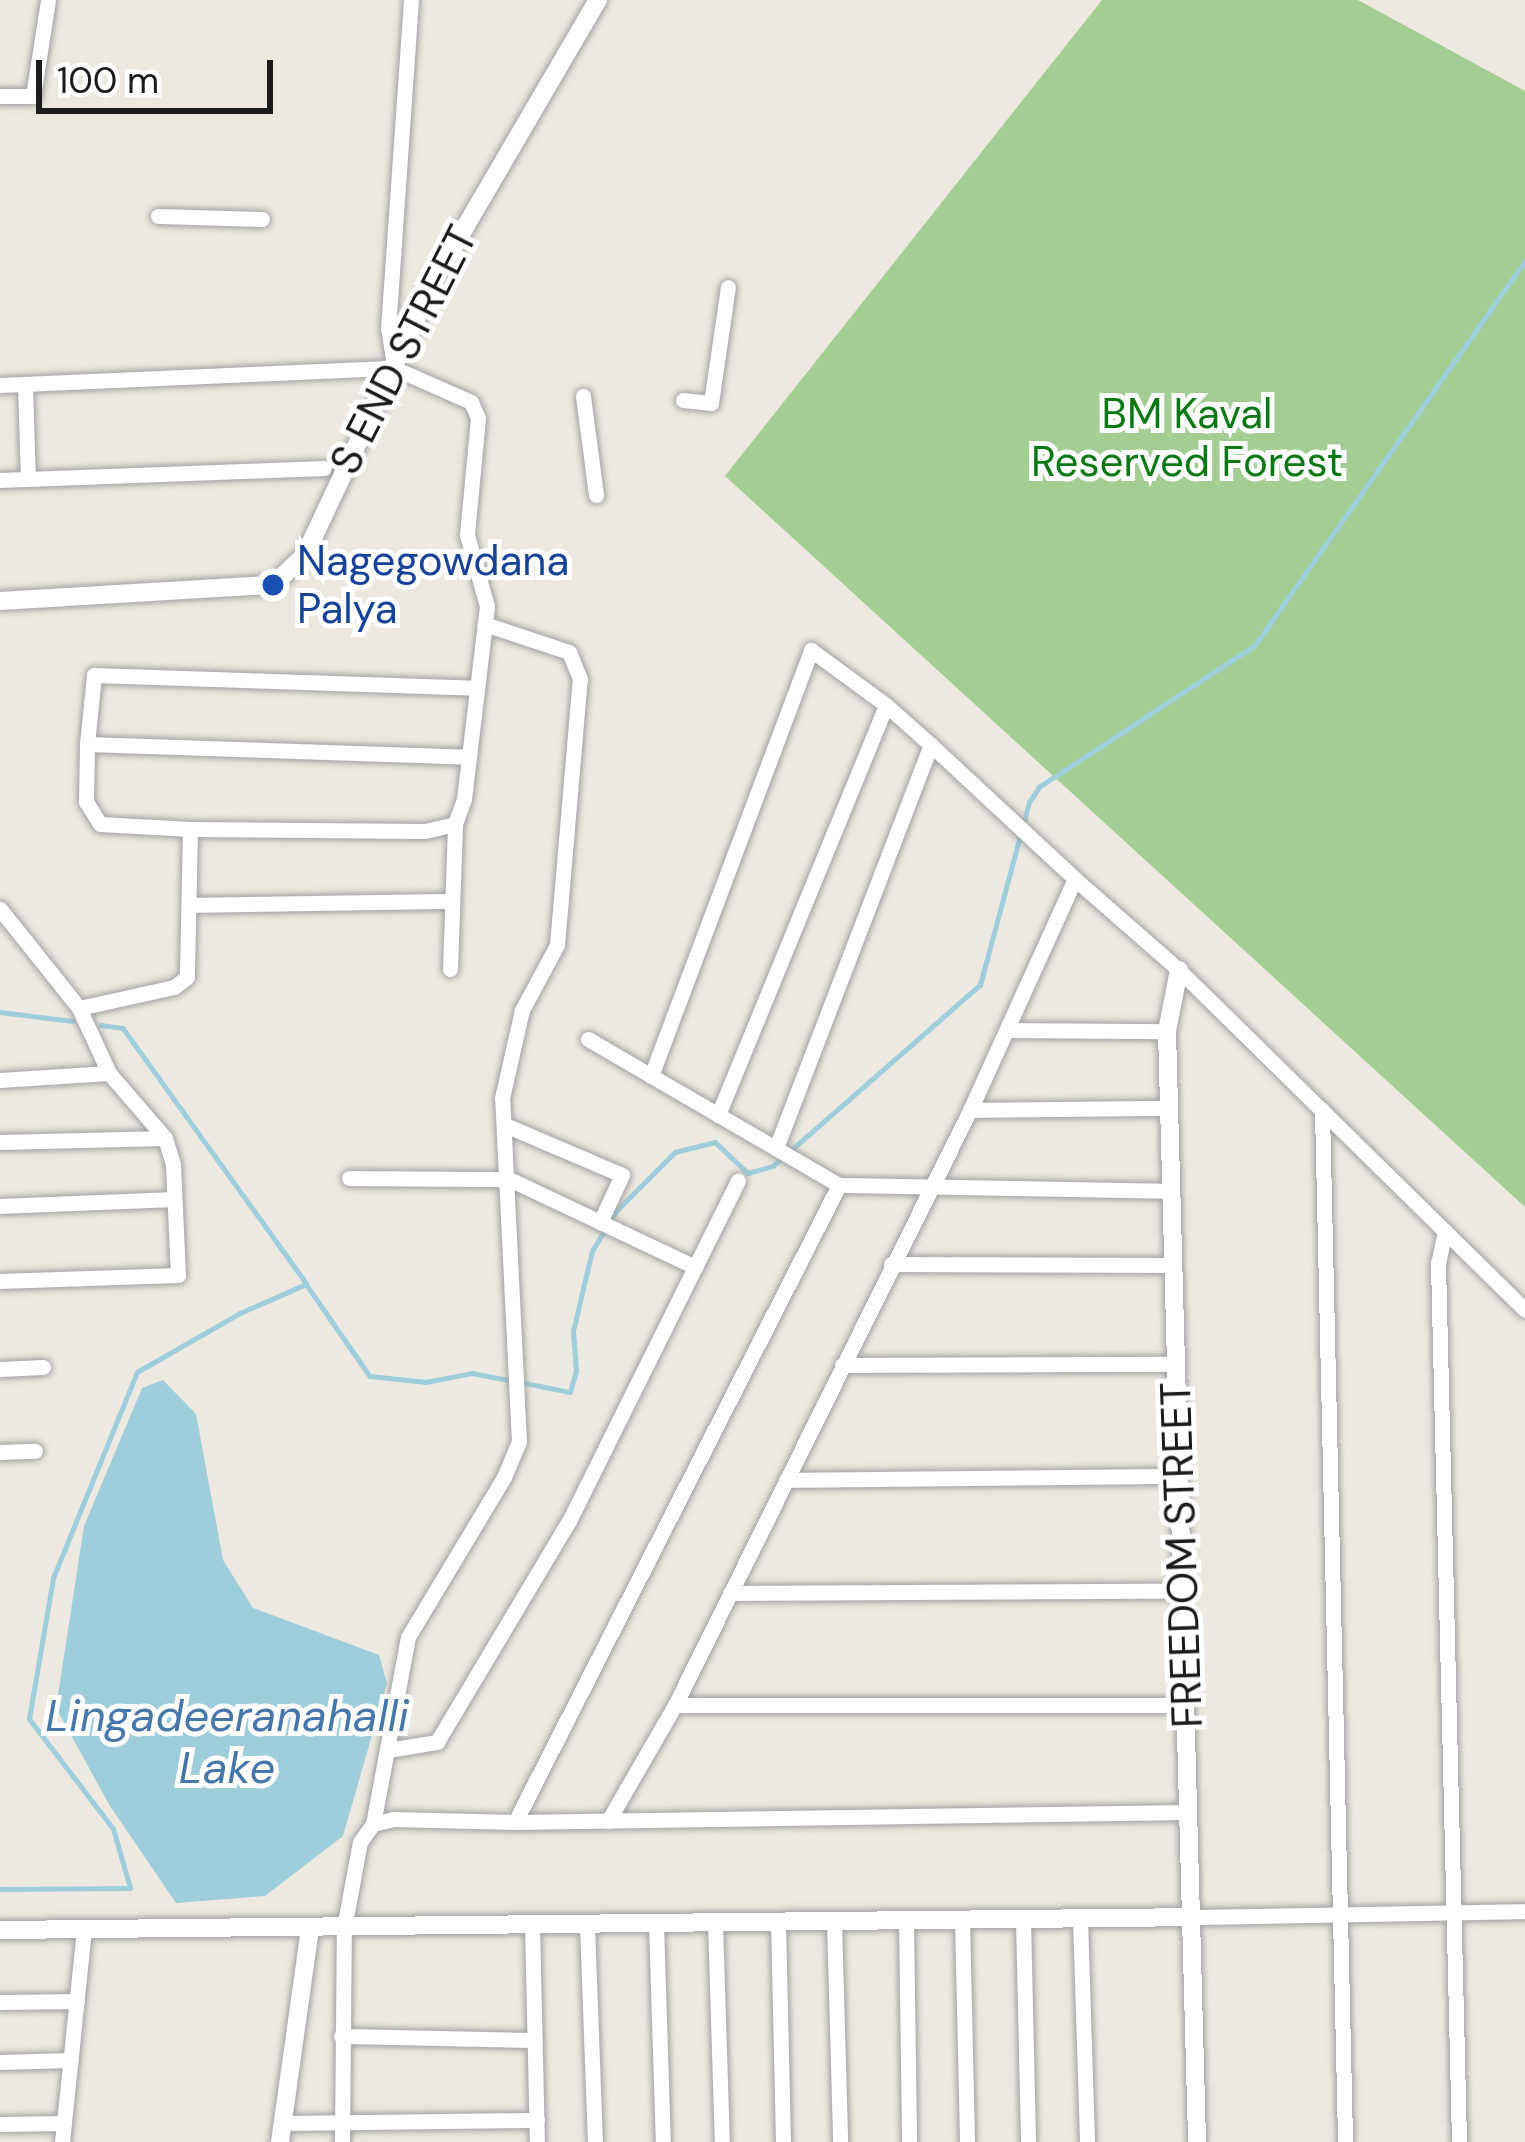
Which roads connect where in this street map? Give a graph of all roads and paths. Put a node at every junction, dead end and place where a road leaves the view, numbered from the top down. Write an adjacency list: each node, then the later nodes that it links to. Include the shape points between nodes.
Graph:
1 (48, 0): 4 (street, via 33,96)
2 (411, 0): 8 (street, via 388,329)
3 (598, 0): 8 (street, S END STREET, via 436,277)
4 (0, 96)
5 (158, 216): 6 (street)
6 (262, 219)
7 (728, 287): 12 (street, via 711,403)
8 (394, 368): 10 (street); 17 (street, S END STREET, via 305,555 273,585); 18 (street, via 476,408 467,535)
9 (0, 385): 10 (street)
10 (26, 385): 14 (street)
11 (583, 396): 16 (street)
12 (682, 400)
13 (324, 468): 14 (street)
14 (28, 478): 15 (street)
15 (0, 479)
16 (596, 495)
17 (0, 602)
18 (485, 624): 19 (street); 43 (street, via 569,652 580,679 557,945 522,1010 502,1098)
19 (476, 688): 21 (street, via 94,675); 23 (street)
20 (886, 706): 22 (street); 37 (street, via 812,650); 42 (street)
21 (87, 744): 23 (street); 25 (street, via 86,802 100,824)
22 (932, 745): 26 (street); 46 (street)
23 (469, 757): 24 (street)
24 (455, 824): 25 (street, via 425,831); 27 (street)
25 (190, 830): 28 (street)
26 (1075, 879): 31 (street); 33 (street)
27 (451, 901): 28 (street); 30 (street)
28 (191, 905): 32 (street, via 187,977)
29 (0, 909): 32 (street)
30 (450, 969)
31 (1179, 970): 34 (street, FREEDOM STREET); 41 (street)
32 (80, 1008): 36 (street)
33 (1007, 1030): 34 (street); 40 (street)
34 (1167, 1031): 39 (street, FREEDOM STREET)
35 (588, 1040): 37 (street)
36 (109, 1073): 38 (street); 44 (street)
37 (651, 1076): 42 (street)
38 (0, 1080)
39 (1169, 1108): 40 (street); 52 (street, FREEDOM STREET)
40 (970, 1110): 51 (street)
41 (1322, 1110): 56 (street); 81 (street)
42 (718, 1114): 46 (street)
43 (505, 1125): 48 (street); 55 (street, via 622,1174)
44 (165, 1138): 45 (street); 53 (street)
45 (0, 1142)
46 (776, 1148): 50 (street)
47 (349, 1178): 48 (street)
48 (509, 1179): 55 (street); 74 (street, via 519,1442 407,1637)
49 (738, 1181): 59 (street)
50 (839, 1185): 51 (street); 77 (street)
51 (930, 1186): 52 (street); 57 (street)
52 (1172, 1192): 58 (street, FREEDOM STREET)
53 (175, 1199): 54 (street); 60 (street, via 178,1275)
54 (0, 1207)
55 (600, 1222): 59 (street)
56 (1444, 1231): 61 (street); 80 (street, via 1438,1263)
57 (891, 1264): 58 (street); 63 (street)
58 (1174, 1264): 62 (street, FREEDOM STREET)
59 (695, 1267): 74 (street, via 569,1521 436,1742)
60 (0, 1281)
61 (1525, 1310)
62 (1176, 1364): 63 (street); 68 (street, FREEDOM STREET)
63 (842, 1365): 69 (street)
64 (43, 1367): 65 (street)
65 (0, 1369)
66 (34, 1450): 67 (street)
67 (0, 1452)
68 (1180, 1475): 69 (street); 70 (street, FREEDOM STREET)
69 (785, 1480): 71 (street)
70 (1183, 1591): 71 (street); 73 (street, FREEDOM STREET)
71 (730, 1593): 72 (street)
72 (675, 1706): 73 (street); 76 (street)
73 (1186, 1706): 75 (street, FREEDOM STREET)
74 (388, 1750): 78 (street)
75 (1189, 1812): 76 (street); 82 (street, FREEDOM STREET)
76 (608, 1821): 77 (street)
77 (515, 1822): 78 (street)
78 (373, 1824): 94 (street, via 360,1842)
79 (1525, 1911): 80 (street)
80 (1453, 1912): 81 (street); 124 (street)
81 (1342, 1914): 82 (street); 123 (street)
82 (1192, 1917): 83 (street); 122 (street, FREEDOM STREET)
83 (1080, 1918): 85 (street); 121 (street)
84 (962, 1919): 85 (street); 86 (street); 119 (street)
85 (1023, 1919): 120 (street)
86 (906, 1920): 87 (street); 118 (street)
87 (834, 1921): 88 (street); 117 (street)
88 (778, 1922): 89 (street); 116 (street)
89 (715, 1923): 90 (street); 115 (street)
90 (656, 1924): 92 (street); 114 (street)
91 (532, 1925): 92 (street); 94 (street); 100 (street)
92 (587, 1925): 113 (street)
93 (310, 1928): 94 (street); 96 (street); 108 (street)
94 (344, 1928): 99 (street)
95 (0, 1930): 96 (street)
96 (84, 1930): 97 (street)
97 (77, 2001): 98 (street); 101 (street)
98 (0, 2002)
99 (340, 2036): 100 (street); 105 (street)
100 (535, 2040): 103 (street)
101 (71, 2060): 102 (street); 107 (street)
102 (0, 2062)
103 (537, 2120): 104 (street); 112 (street)
104 (482, 2121): 105 (street); 111 (street)
105 (344, 2122): 108 (street); 110 (street)
106 (0, 2123): 107 (street)
107 (64, 2123): 109 (street)
108 (282, 2132)
109 (62, 2142)
110 (342, 2142)
111 (478, 2142)
112 (537, 2142)
113 (595, 2142)
114 (663, 2142)
115 (722, 2142)
116 (783, 2142)
117 (840, 2142)
118 (909, 2142)
119 (967, 2142)
120 (1028, 2142)
121 (1088, 2142)
122 (1197, 2142)
123 (1345, 2142)
124 (1459, 2142)

